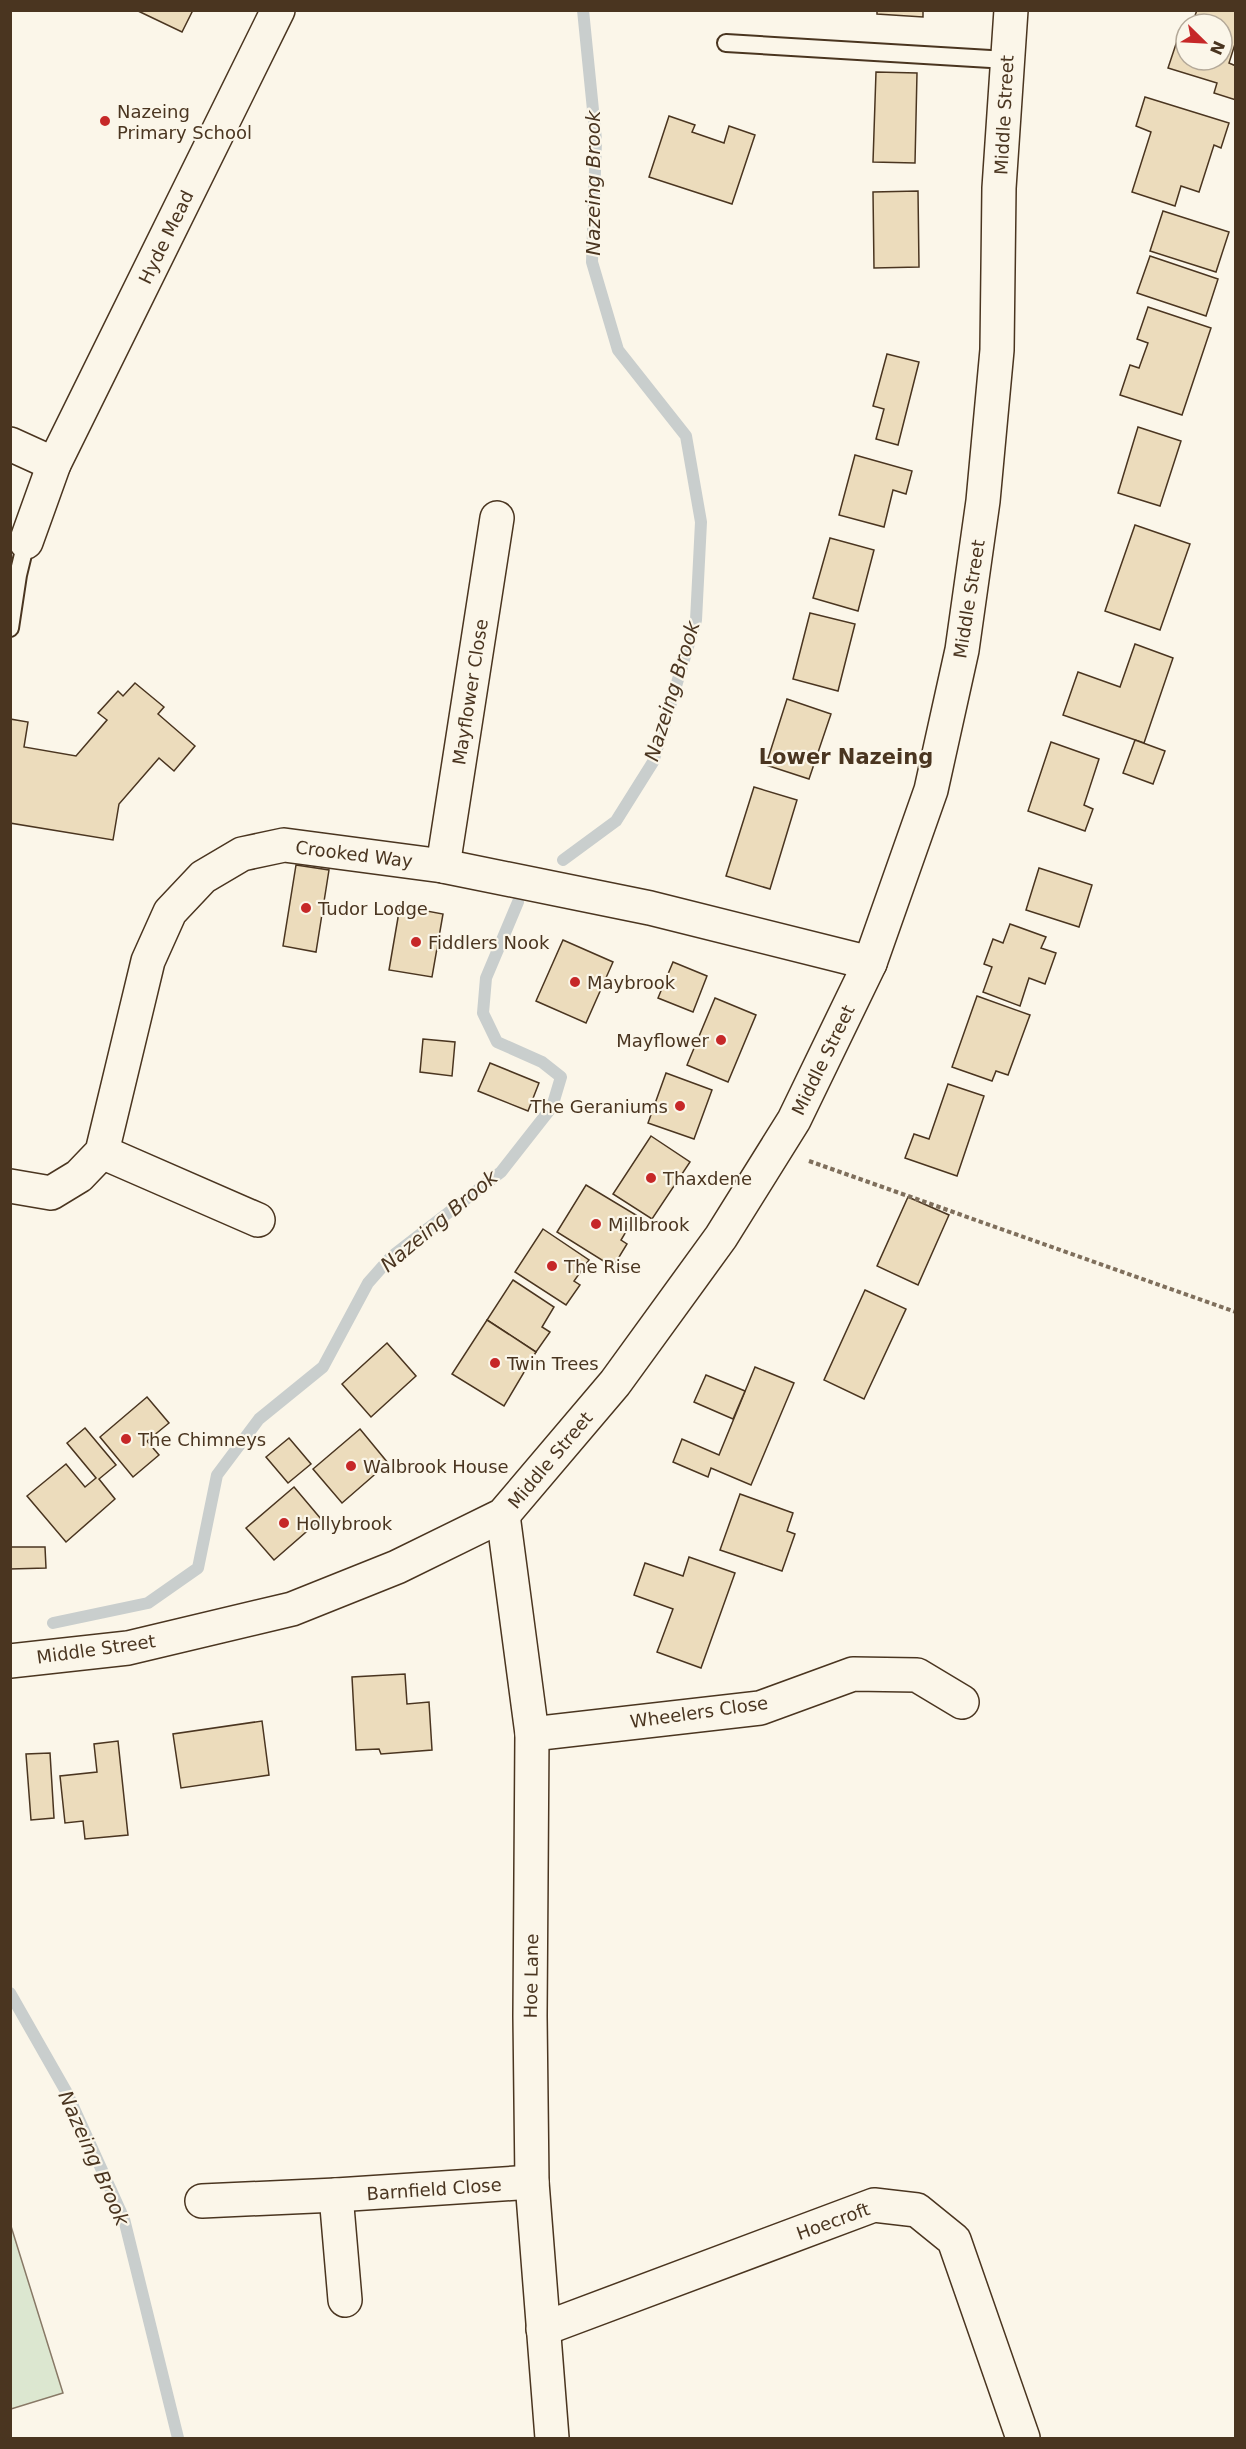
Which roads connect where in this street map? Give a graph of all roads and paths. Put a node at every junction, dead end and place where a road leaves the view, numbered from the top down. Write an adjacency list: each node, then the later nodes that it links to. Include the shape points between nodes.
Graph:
1 (278, 10): 6 (street, Hyde Mead)
2 (1011, 10): 4 (street, Middle Street)
3 (726, 43): 4 (lane)
4 (1007, 60): 12 (street, Middle Street, via 999,188 997,350 983,501 962,650 931,790)
5 (10, 444): 6 (street)
6 (54, 464): 8 (street, Hyde Mead)
7 (497, 518): 11 (street, Mayflower Close)
8 (26, 542): 9 (lane)
9 (14, 575): 10 (lane)
10 (10, 628)
11 (443, 866): 12 (street, Crooked Way, via 650,908); 14 (street, Crooked Way, via 284,845 242,854 203,877 170,912 148,961)
12 (870, 963): 13 (street, Middle Street)
13 (776, 1150): 17 (path); 18 (street, Middle Street, via 721,1237 615,1383)
14 (102, 1152): 15 (street, Crooked Way, via 80,1176 51,1193); 16 (street)
15 (10, 1186)
16 (258, 1220)
17 (1236, 1312)
18 (502, 1515): 19 (street, Middle Street, via 397,1567 292,1609 128,1648); 21 (street, Hoe Lane)
19 (10, 1662)
20 (962, 1702): 21 (street, Wheelers Close, via 917,1675 853,1674 760,1708)
21 (532, 1734): 22 (street, Hoe Lane)
22 (532, 2182): 23 (street, Barnfield Close); 26 (street, Hoe Lane)
23 (336, 2195): 24 (street, Barnfield Close); 25 (street)
24 (202, 2201)
25 (345, 2300)
26 (543, 2329): 27 (street, Hoe Lane); 28 (street, Hoecroft, via 874,2205 917,2210 954,2240)
27 (552, 2439)
28 (1023, 2439)

